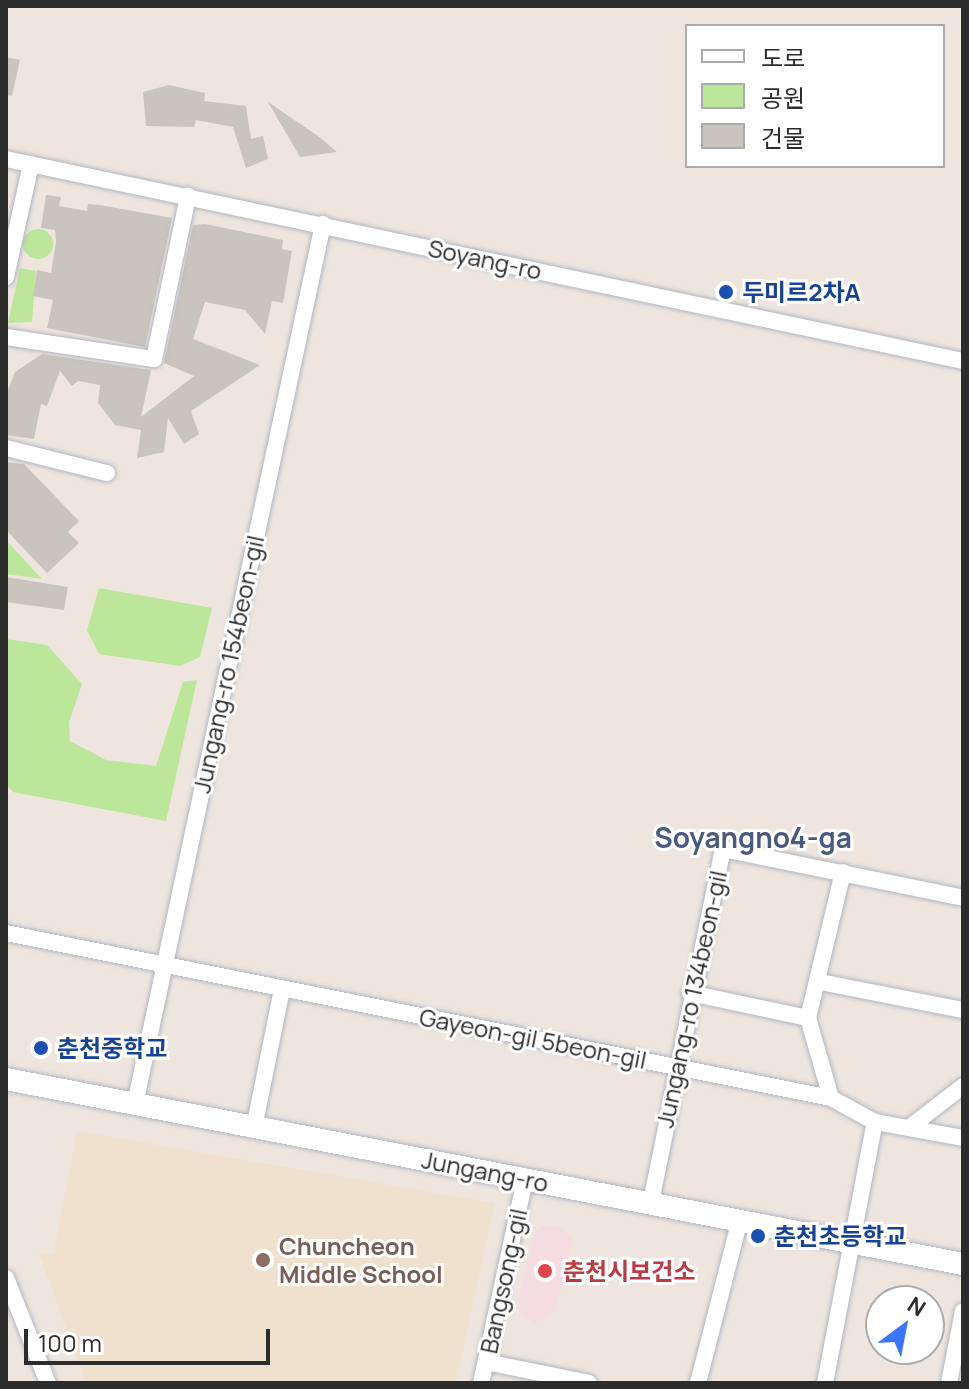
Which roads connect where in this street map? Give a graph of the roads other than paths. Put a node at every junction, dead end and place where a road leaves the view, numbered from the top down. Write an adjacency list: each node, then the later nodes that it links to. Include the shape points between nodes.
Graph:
1 (6, 159): 2 (street, Soyang-ro)
2 (31, 164): 3 (street, Soyang-ro); 5 (street)
3 (188, 196): 4 (street, Soyang-ro); 6 (street, via 154,359)
4 (323, 224): 7 (street, Soyang-ro); 13 (street, Jungang-ro 154beon-gil)
5 (6, 277)
6 (6, 337)
7 (963, 361)
8 (6, 448): 9 (street)
9 (107, 473)
10 (843, 872): 11 (street, Jungang-ro 134beon-gil); 14 (street); 16 (street, Jungang-ro 134beon-gil, via 723,849)
11 (963, 898)
12 (6, 933): 13 (street, Gayeon-gil 5beon-gil)
13 (163, 966): 15 (street, Gayeon-gil 5beon-gil); 23 (street, Jungang-ro 154beon-gil)
14 (820, 982): 17 (street); 18 (street)
15 (282, 989): 19 (street, Gayeon-gil 5beon-gil); 26 (street)
16 (690, 993): 18 (street); 19 (street, Jungang-ro 134beon-gil)
17 (963, 1010)
18 (808, 1018): 22 (street)
19 (675, 1066): 22 (street, Gayeon-gil 5beon-gil); 29 (street, Jungang-ro 134beon-gil)
20 (6, 1079): 23 (street, Jungang-ro)
21 (963, 1086): 25 (street)
22 (831, 1098): 24 (street, Gayeon-gil 5beon-gil)
23 (135, 1104): 26 (street, Jungang-ro)
24 (875, 1122): 25 (street, Gayeon-gil 5beon-gil); 31 (street)
25 (910, 1127): 27 (street, Gayeon-gil 5beon-gil)
26 (254, 1128): 28 (street, Jungang-ro)
27 (963, 1138)
28 (525, 1179): 29 (street, Jungang-ro); 35 (street, Bangsong-gil)
29 (651, 1202): 30 (street, Jungang-ro)
30 (740, 1220): 31 (street, Jungang-ro); 39 (street)
31 (853, 1241): 32 (street, Jungang-ro); 40 (street)
32 (963, 1264)
33 (6, 1278): 36 (street)
34 (963, 1311): 41 (street)
35 (486, 1362): 37 (street, Bangsong-gil); 38 (street)
36 (48, 1383)
37 (481, 1383)
38 (589, 1383)
39 (698, 1383)
40 (825, 1383)
41 (949, 1383)

